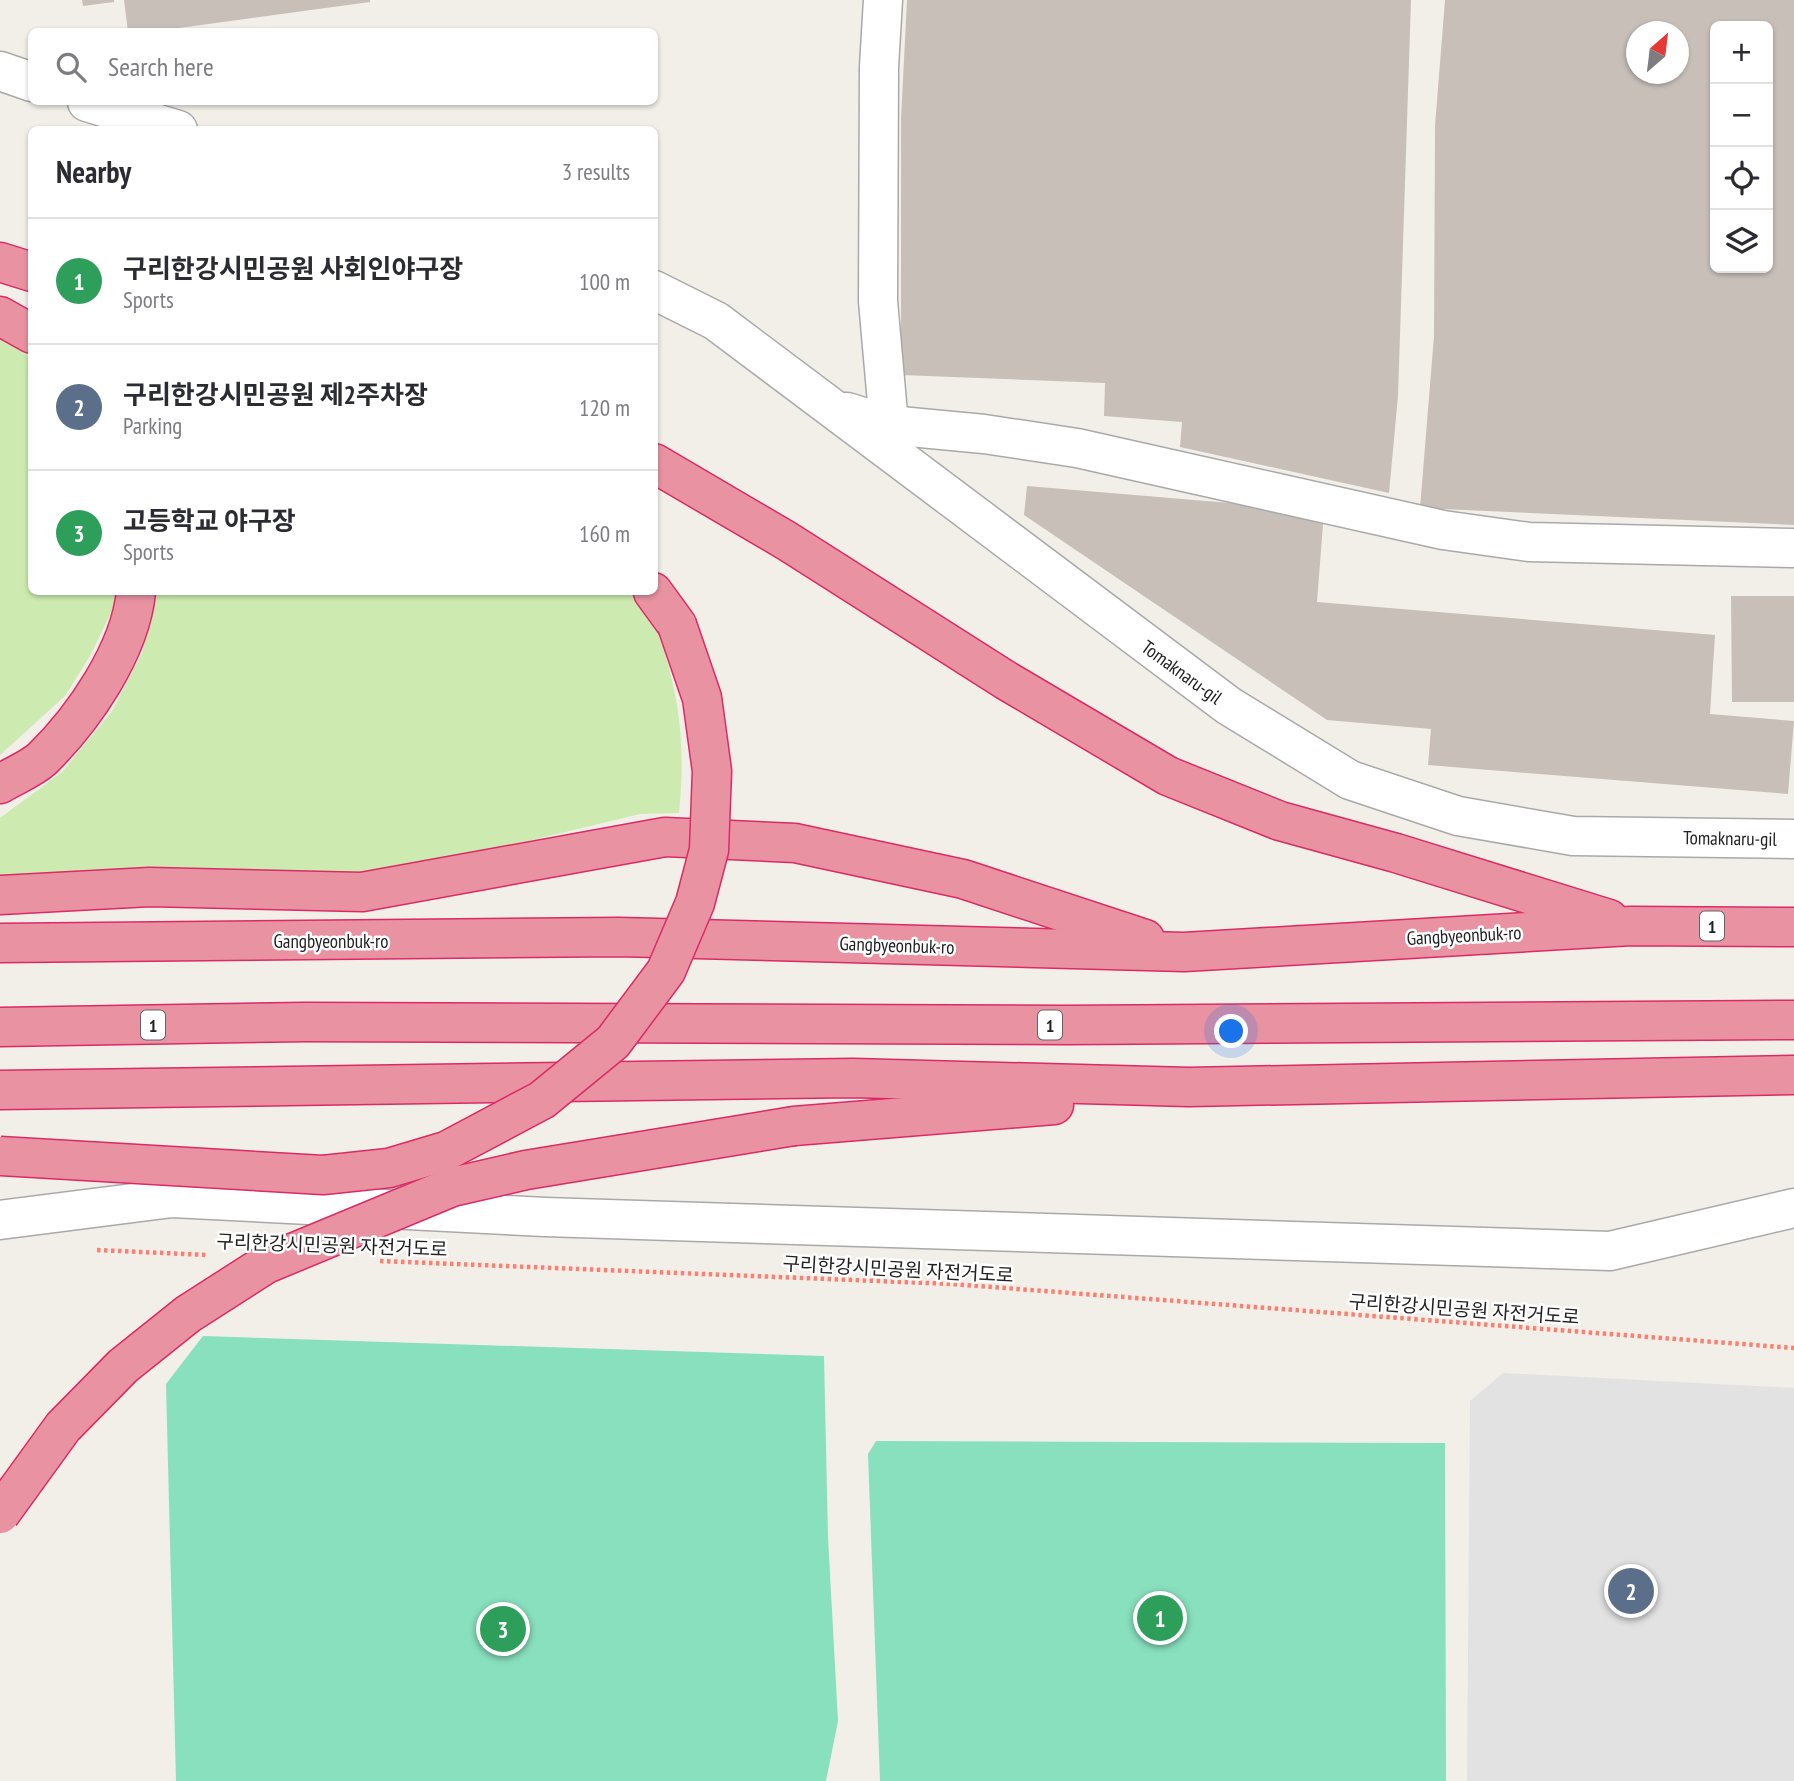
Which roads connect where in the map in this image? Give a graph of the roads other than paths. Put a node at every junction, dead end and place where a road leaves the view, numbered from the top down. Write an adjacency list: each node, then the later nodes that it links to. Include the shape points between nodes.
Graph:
1 (883, 0): 12 (street, via 878,301)
2 (0, 71): 3 (street)
3 (28, 81)
4 (97, 105): 5 (street)
5 (165, 126)
6 (0, 262): 7 (highway)
7 (28, 271)
8 (658, 292): 11 (street, Tomaknaru-gil, via 716,321)
9 (0, 316): 10 (highway)
10 (28, 332)
11 (825, 405): 12 (street); 18 (street, Tomaknaru-gil, via 1229,706 1350,780 1458,816 1573,836)
12 (889, 425): 14 (street, via 984,433 1077,449 1443,530 1517,540)
13 (658, 465): 20 (highway, via 1168,776 1280,821)
14 (1794, 548)
15 (136, 595): 17 (highway, via 113,663 80,715 40,761)
16 (655, 595): 29 (highway, bridge, via 677,625 702,698 712,771 709,850 695,903 666,971 613,1042 542,1100 446,1151 389,1168 323,1175)
17 (0, 784)
18 (1794, 839)
19 (0, 895): 23 (highway, via 150,887 362,891 665,836 795,843 963,879)
20 (1631, 926): 21 (highway, Gangbyeonbuk-ro / 1); 23 (highway, Gangbyeonbuk-ro / 1)
21 (1794, 928)
22 (0, 943): 23 (highway, Gangbyeonbuk-ro / 1, via 620,937)
23 (1184, 952)
24 (1794, 1020): 25 (highway, 1, via 1067,1025 305,1022)
25 (0, 1027)
26 (1794, 1075): 27 (highway)
27 (1189, 1087): 28 (highway, via 853,1078); 32 (highway, bridge, via 1072,1103 794,1126 526,1170 452,1187 265,1264 187,1314 123,1366 64,1427)
28 (0, 1090)
29 (0, 1156)
30 (1794, 1208): 31 (street, via 1610,1251 559,1217 172,1198)
31 (0, 1220)
32 (0, 1514)

